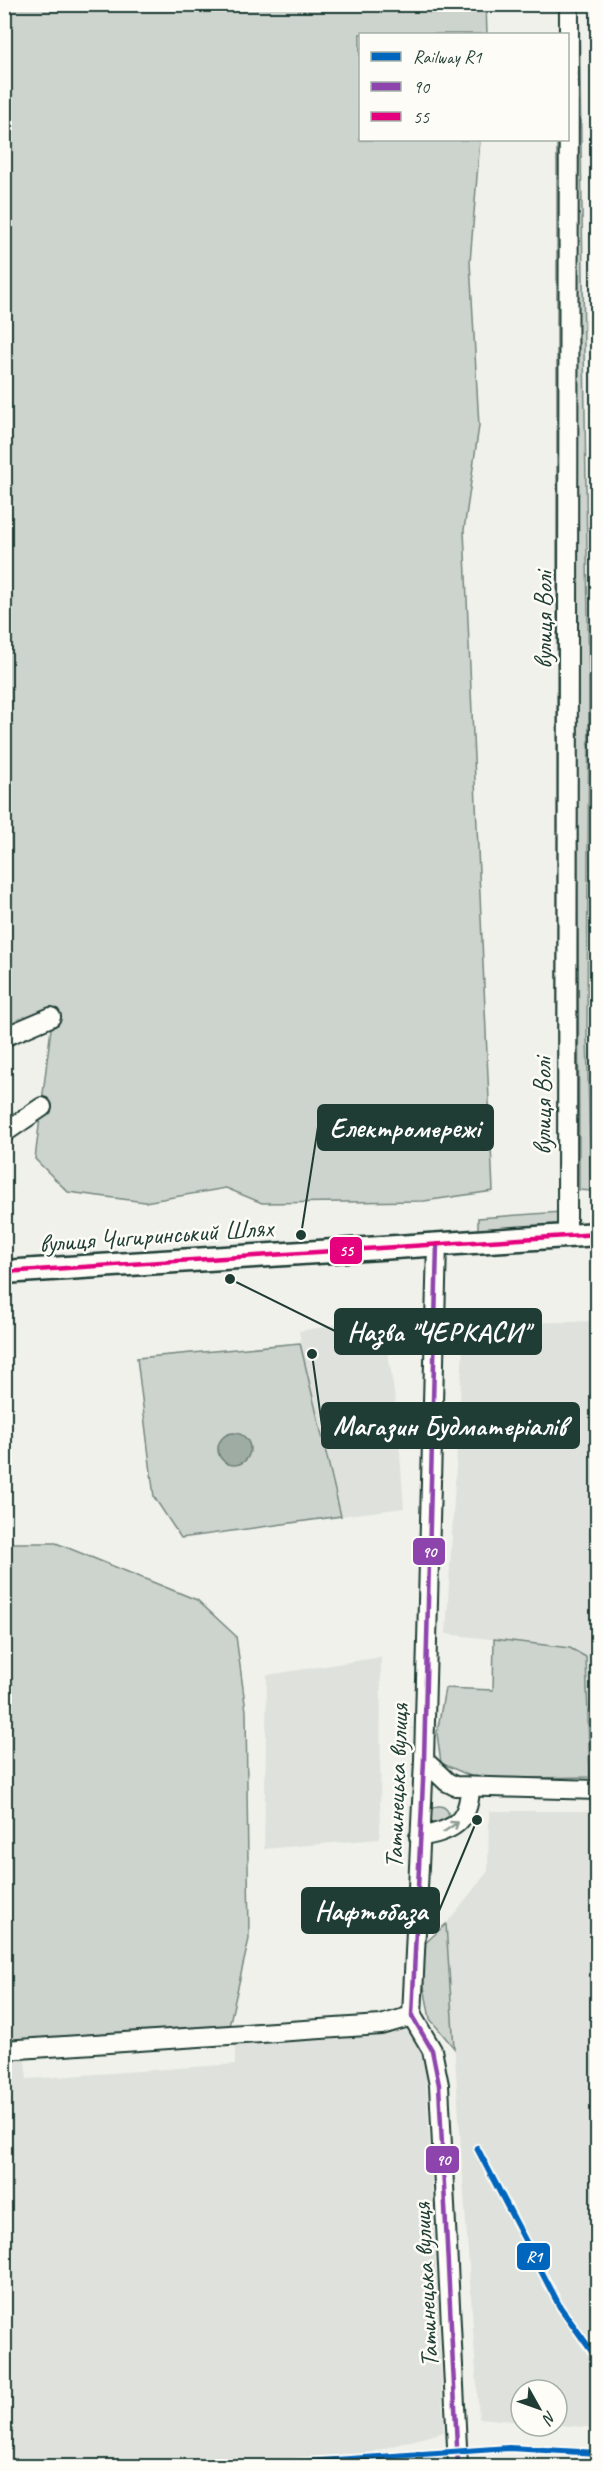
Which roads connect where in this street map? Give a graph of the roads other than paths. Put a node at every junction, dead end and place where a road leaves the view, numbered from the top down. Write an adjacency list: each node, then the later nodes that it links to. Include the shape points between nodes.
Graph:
1 (569, 4): 2 (street, вулиця Волі)
2 (569, 33)
3 (569, 141): 9 (street, вулиця Волі)
4 (51, 1017): 5 (street)
5 (4, 1037)
6 (42, 1107): 7 (street)
7 (4, 1133)
8 (597, 1234): 9 (main road, вулиця Чигиринський Шлях)
9 (567, 1236): 10 (main road, вулиця Чигиринський Шлях)
10 (437, 1244): 11 (main road, вулиця Чигиринський Шлях); 12 (street, Татинецька вулиця)
11 (4, 1272)
12 (424, 1760): 13 (street, via 447,1782); 15 (street, Татинецька вулиця)
13 (470, 1788): 14 (street); 15 (street, one-way to 13, via 440,1834 455,1826 470,1801)
14 (597, 1790)
15 (419, 1837): 16 (street, Татинецька вулиця)
16 (412, 2016): 17 (street, via 381,2025); 18 (street, Татинецька вулиця, via 432,2050 439,2085)
17 (4, 2050)
18 (458, 2466)

